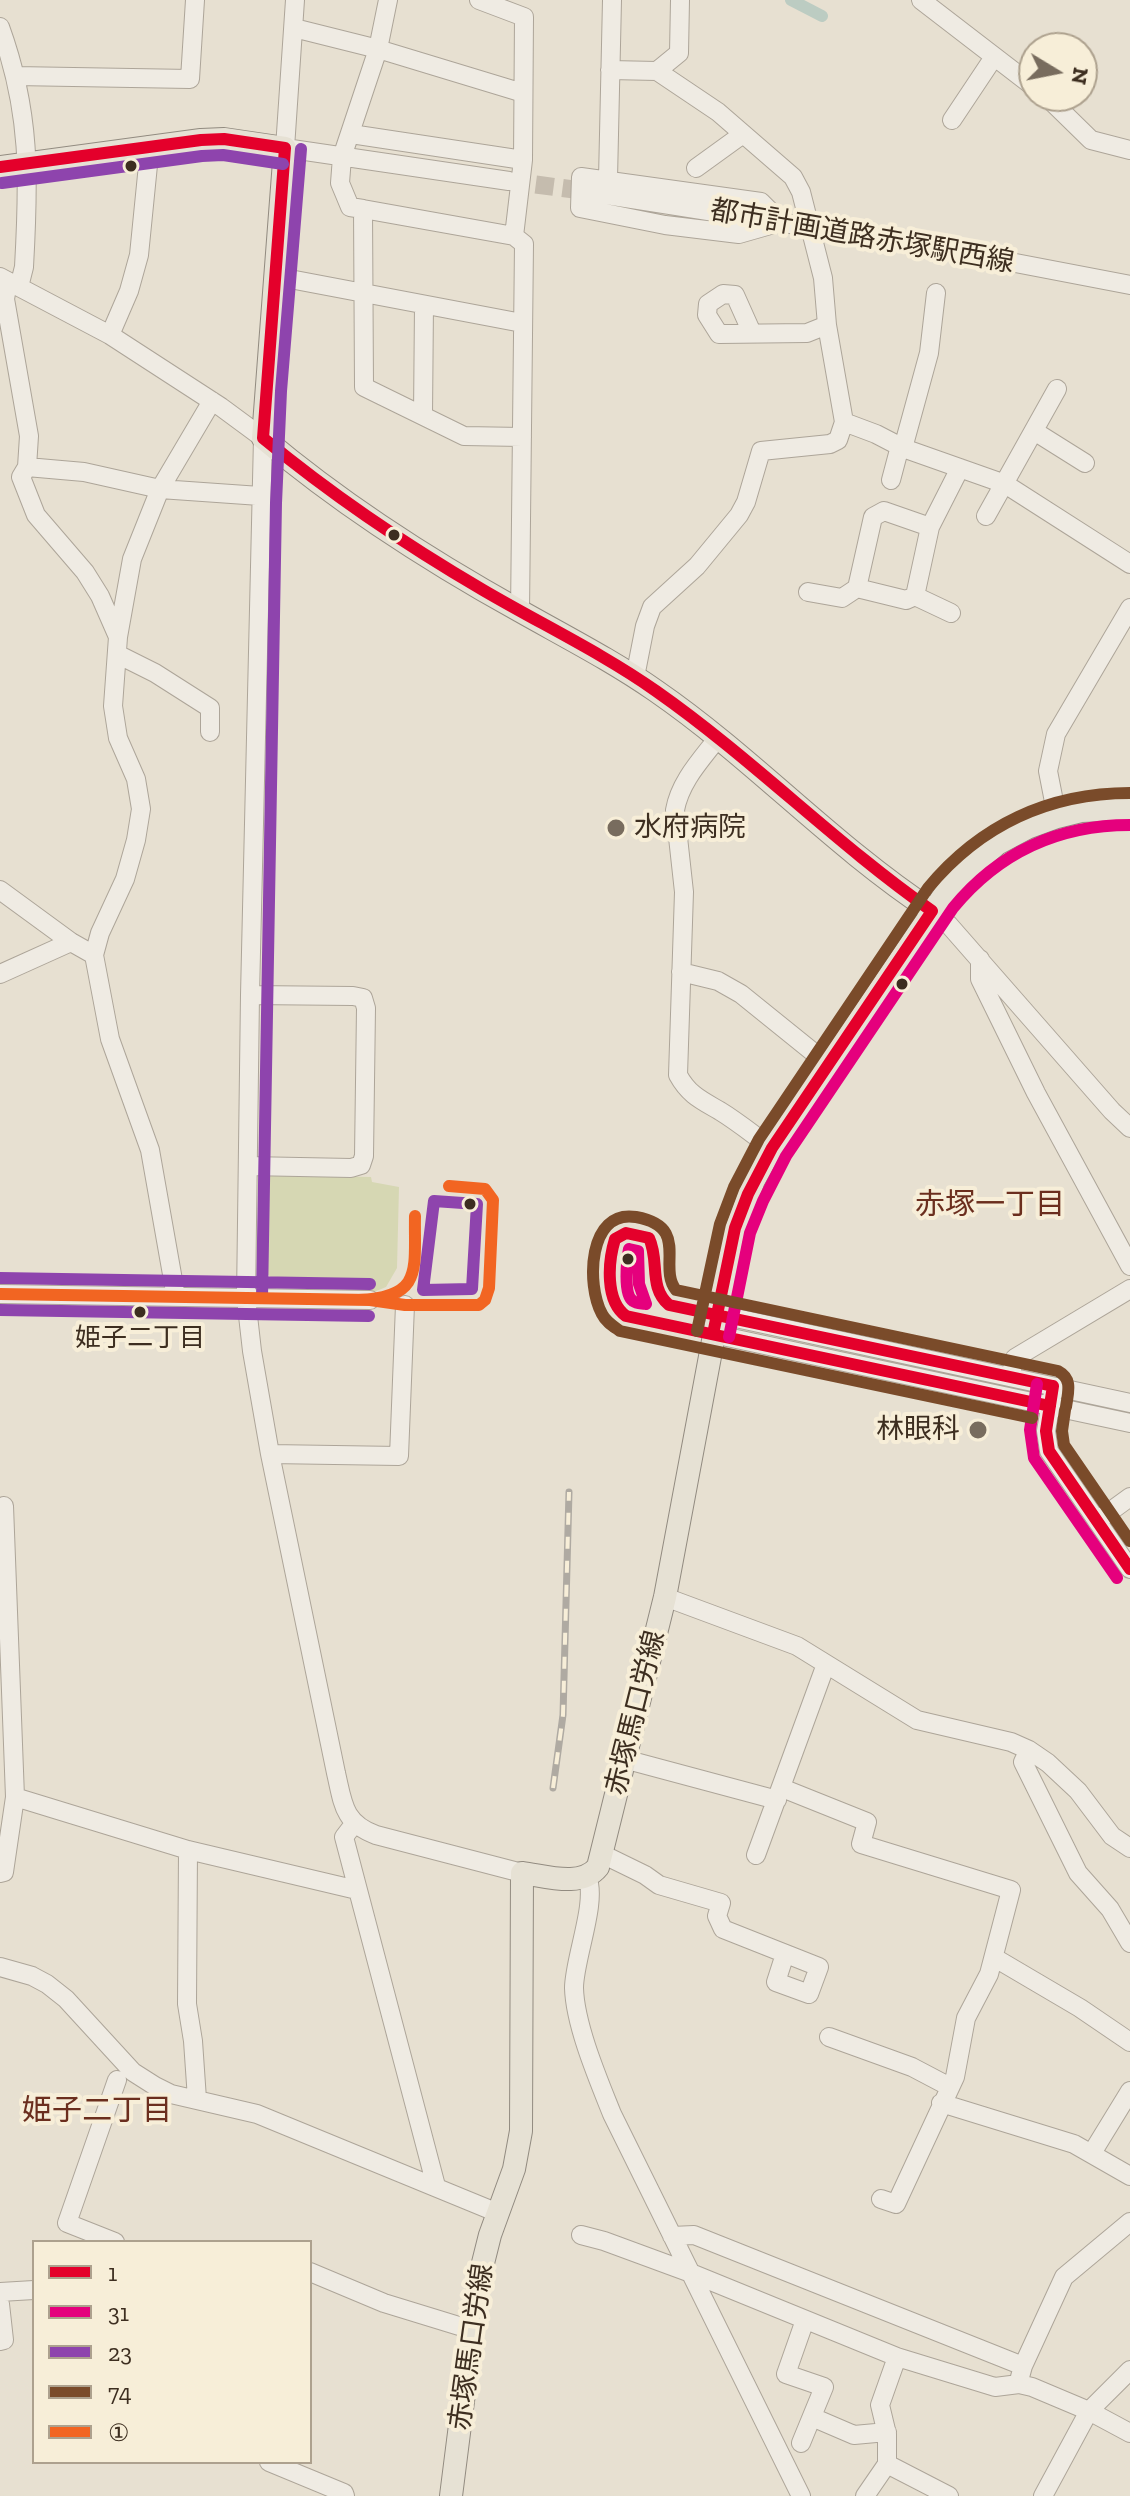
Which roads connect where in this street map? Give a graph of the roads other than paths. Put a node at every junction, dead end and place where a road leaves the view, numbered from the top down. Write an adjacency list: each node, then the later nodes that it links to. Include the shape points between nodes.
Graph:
1 (195, 0): 15 (street, via 190,79)
2 (295, 0): 9 (street)
3 (388, 0): 10 (street)
4 (612, 0): 12 (street)
5 (680, 0): 13 (street, via 679,53)
6 (921, 0): 11 (street)
7 (485, 1): 16 (street, via 524,17)
8 (0, 27): 15 (street)
9 (294, 28): 10 (street); 22 (street)
10 (378, 49): 16 (street); 19 (street)
11 (994, 57): 14 (street); 18 (street)
12 (610, 70): 13 (street); 29 (street)
13 (657, 71): 20 (street)
14 (1018, 75)
15 (15, 76): 26 (street)
16 (523, 93): 25 (street)
17 (1062, 112): 23 (street, via 1091,140)
18 (952, 120)
19 (351, 134): 24 (street); 25 (street)
20 (743, 134): 28 (street); 34 (street, via 793,177)
21 (150, 145): 22 (main road, via 224,139); 26 (main road); 45 (street, via 139,255)
22 (285, 148): 24 (street); 36 (main road)
23 (1130, 150)
24 (342, 157): 30 (street); 32 (street, via 340,183 350,207)
25 (523, 160): 35 (street)
26 (28, 164): 27 (main road); 37 (street, via 24,267)
27 (0, 167)
28 (696, 168)
29 (608, 179): 33 (street, via 761,202); 33 (street, via 581,177 580,208 739,234)
30 (509, 181)
31 (594, 193): 33 (street, 都市計画道路赤塚駅西線)
32 (363, 209): 35 (street); 40 (street)
33 (781, 222): 34 (street, 都市計画道路赤塚駅西線)
34 (810, 226): 38 (street, 都市計画道路赤塚駅西線); 43 (street, via 823,278)
35 (514, 236): 42 (street, via 524,244)
36 (274, 276): 40 (street); 52 (main road)
37 (9, 282): 45 (street); 55 (street, via 5,299 29,436)
38 (1130, 285)
39 (936, 293): 53 (street, via 929,353)
40 (364, 294): 41 (street); 48 (street, via 364,387)
41 (424, 305): 42 (street); 48 (street)
42 (522, 323): 51 (street)
43 (827, 325): 44 (street, via 807,333); 49 (street)
44 (752, 333)
45 (110, 335): 47 (street)
46 (1057, 389): 50 (street)
47 (212, 401): 52 (street); 59 (street)
48 (423, 415): 51 (street, via 464,436)
49 (844, 422): 53 (street); 71 (street, via 838,440 830,444 761,451 739,515 697,566 652,607)
50 (1034, 431): 54 (street); 58 (street)
51 (522, 437): 68 (street)
52 (263, 438): 60 (street); 68 (main road, via 347,503)
53 (902, 447): 56 (street); 57 (street)
54 (1085, 463)
55 (27, 467): 59 (street, via 84,472); 70 (street, via 21,477 36,515 100,596)
56 (960, 468): 58 (street); 62 (street)
57 (891, 480)
58 (1005, 484): 61 (street); 63 (street)
59 (160, 489): 60 (street); 70 (street, via 132,559)
60 (260, 496): 83 (street)
61 (986, 516)
62 (930, 527): 64 (street, via 884,511 873,517); 66 (street)
63 (1130, 564)
64 (857, 588): 65 (street, via 842,598); 66 (street, via 906,600)
65 (808, 592)
66 (915, 596): 69 (street)
67 (1130, 608): 75 (street, via 1056,734 1048,771)
68 (520, 612): 71 (main road)
69 (951, 613)
70 (117, 645): 72 (street, via 210,708); 79 (street, via 114,717 141,809 125,879)
71 (635, 677): 73 (main road)
72 (210, 732)
73 (717, 739): 77 (main road, via 854,854); 81 (street, via 687,779 675,810 684,892)
74 (1130, 809): 75 (main road, 赤塚馬口労線)
75 (1057, 817): 77 (main road, 赤塚馬口労線, via 997,844 951,885)
76 (0, 890): 78 (street)
77 (932, 911): 80 (street); 84 (main road, 赤塚馬口労線)
78 (71, 942): 79 (street); 82 (street)
79 (94, 955): 91 (street, via 110,1039 150,1150)
80 (980, 959): 85 (street); 88 (street, via 980,979)
81 (681, 972): 84 (street, via 718,981 741,994); 86 (street, via 678,1075 698,1100)
82 (0, 974)
83 (250, 995): 87 (street); 87 (street, via 353,996 363,998 366,1008 361,1165)
84 (829, 1065): 86 (main road, 赤塚馬口労線)
85 (1130, 1128)
86 (772, 1148): 95 (main road, 赤塚馬口労線, via 735,1228)
87 (248, 1166): 92 (street)
88 (1130, 1266)
89 (1130, 1289): 96 (street, via 1015,1358)
90 (0, 1294): 91 (street)
91 (176, 1297): 92 (street)
92 (246, 1298): 93 (street); 101 (street)
93 (370, 1300)
94 (405, 1305): 101 (street, via 399,1456)
95 (715, 1324): 96 (street); 99 (street); 106 (main road, 赤塚馬口労線)
96 (1010, 1377): 97 (street)
97 (1053, 1386): 98 (street); 99 (street)
98 (1130, 1403)
99 (1050, 1406): 100 (street); 104 (street, via 1049,1451)
100 (1130, 1423)
101 (270, 1454): 112 (street, via 336,1773 344,1808)
102 (1130, 1497): 104 (street)
103 (4, 1506): 111 (street)
104 (1097, 1521): 105 (street)
105 (1130, 1569)
106 (665, 1597): 107 (street, via 797,1646); 109 (main road, 赤塚馬口労線)
107 (826, 1664): 108 (street, via 917,1720); 110 (street)
108 (1029, 1750): 113 (street, via 1078,1791 1112,1836); 121 (street, via 1023,1762 1078,1873 1110,1909)
109 (624, 1759): 110 (street); 115 (main road, 赤塚馬口労線)
110 (780, 1794): 116 (street); 123 (street, via 867,1822 861,1844 1011,1890)
111 (15, 1797): 114 (street); 117 (street)
112 (354, 1824): 118 (street, via 376,1835); 120 (street, via 344,1837)
113 (1130, 1848)
114 (188, 1850): 120 (street); 130 (street, via 187,2004)
115 (602, 1854): 119 (main road, 赤塚馬口労線); 122 (street, via 659,1885 721,1903 717,1916 723,1929)
116 (756, 1855)
117 (0, 1873)
118 (522, 1873): 119 (main road); 135 (main road, 赤塚馬口労線, via 521,2131)
119 (587, 1877): 138 (street, via 589,1900 575,1977 577,2007 612,2114)
120 (357, 1890): 133 (street)
121 (1130, 1943)
122 (785, 1954)
123 (995, 1958): 126 (street); 129 (street, via 966,2018 955,2077)
124 (0, 1967): 130 (street, via 47,1984 133,2072 171,2094)
125 (829, 2037): 129 (street, via 912,2067)
126 (1130, 2042)
127 (117, 2080): 139 (street, via 67,2223)
128 (1130, 2091): 131 (street)
129 (946, 2095): 131 (street); 134 (street, via 896,2204)
130 (197, 2099): 133 (street, via 257,2114)
131 (1092, 2153): 132 (street)
132 (1130, 2176)
133 (436, 2186): 135 (street)
134 (881, 2199)
135 (498, 2213): 146 (main road, 赤塚馬口労線, via 482,2262)
136 (1130, 2222): 150 (street, via 1064,2277)
137 (581, 2235): 141 (street)
138 (672, 2236): 141 (street); 150 (street, via 694,2235)
139 (110, 2240)
140 (312, 2273): 146 (street, via 384,2303)
141 (691, 2273): 145 (street); 160 (street)
142 (32, 2290): 143 (street)
143 (0, 2292)
144 (0, 2304): 147 (street)
145 (805, 2320): 148 (street); 152 (street, via 786,2374 824,2387)
146 (472, 2330): 159 (main road, 赤塚馬口労線)
147 (0, 2341)
148 (897, 2357): 150 (street, via 995,2387); 153 (street, via 880,2405)
149 (1130, 2370): 151 (street)
150 (1021, 2375): 151 (street)
151 (1089, 2411): 154 (street); 163 (street)
152 (812, 2417): 153 (street, via 854,2435); 155 (street)
153 (887, 2432): 157 (street)
154 (1130, 2433)
155 (801, 2443)
156 (274, 2464): 158 (street)
157 (887, 2464): 161 (street); 162 (street)
158 (345, 2496)
159 (451, 2496)
160 (801, 2496)
161 (865, 2496)
162 (949, 2496)
163 (1043, 2496)

